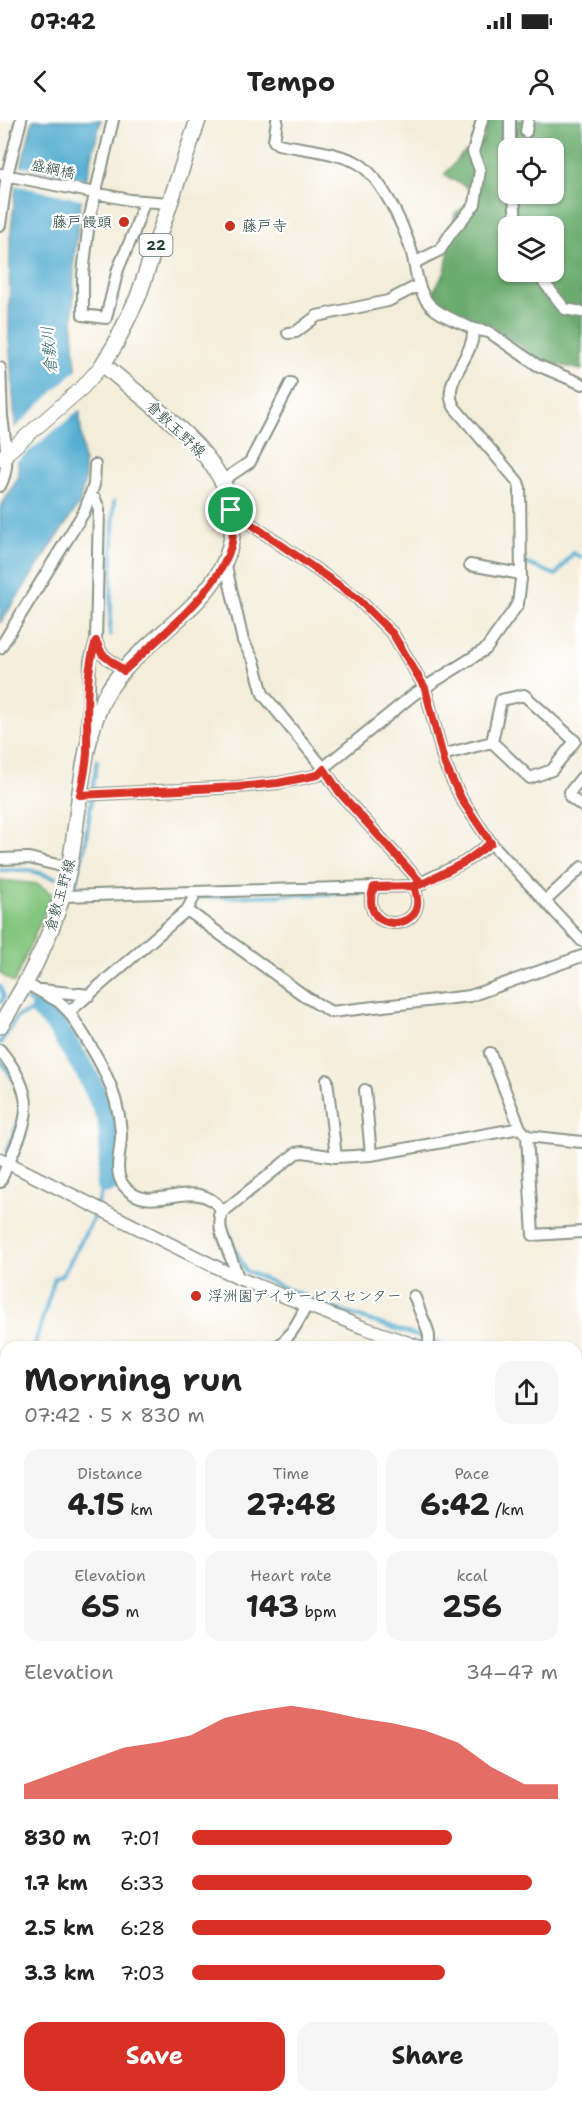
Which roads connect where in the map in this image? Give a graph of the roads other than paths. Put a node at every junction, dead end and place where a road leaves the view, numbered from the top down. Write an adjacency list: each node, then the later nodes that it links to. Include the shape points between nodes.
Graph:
1 (21, 120): 10 (street)
2 (113, 120): 11 (street)
3 (198, 120): 13 (main road, 22)
4 (482, 120): 15 (street, via 473,152 480,170 475,204 440,250)
5 (510, 120): 9 (street)
6 (528, 120): 8 (street)
7 (272, 121): 15 (street, via 277,127 274,141 278,144 333,154 367,169 404,230)
8 (526, 132)
9 (510, 138)
10 (6, 175): 11 (street, 盛綱橋); 14 (street)
11 (92, 193): 12 (street, 盛綱橋); 12 (street, via 83,315 106,318 118,269)
12 (144, 202): 13 (street, 盛綱橋)
13 (170, 203): 21 (main road, 22, via 138,297)
14 (0, 225)
15 (414, 263): 17 (street)
16 (544, 282): 18 (street, via 565,309)
17 (419, 285): 19 (street, via 437,310); 20 (street, via 388,301 317,316 296,332)
18 (582, 312)
19 (473, 329): 24 (street, via 489,332 537,365); 34 (street, via 452,386 452,404 518,482)
20 (288, 333)
21 (103, 364): 26 (main road, via 83,387); 28 (main road, 倉敷玉野線, via 194,442)
22 (0, 368): 25 (street)
23 (291, 383): 28 (street, via 250,462)
24 (582, 384)
25 (1, 413): 26 (street)
26 (6, 454): 29 (street)
27 (95, 465): 30 (street)
28 (222, 481): 31 (main road, 倉敷玉野線)
29 (0, 486)
30 (89, 497): 35 (street, via 95,499 99,509); 36 (street, via 84,512)
31 (231, 510): 32 (main road, 倉敷玉野線, via 233,540); 38 (street, via 357,598 393,634)
32 (225, 562): 37 (main road, 倉敷玉野線, via 205,592); 42 (street, via 243,640 254,660 263,694)
33 (470, 565): 34 (street)
34 (517, 573): 38 (street, via 518,604 486,649)
35 (96, 641): 37 (street, via 102,654); 41 (street, via 90,661)
36 (0, 648)
37 (124, 671): 41 (main road, 倉敷玉野線, via 100,708)
38 (425, 688): 40 (street); 42 (street)
39 (492, 742): 39 (street, via 501,700 524,695 575,741 552,770 530,778); 40 (street)
40 (442, 755): 46 (street, via 462,800)
41 (87, 756): 44 (main road, 倉敷玉野線)
42 (324, 769): 44 (street, via 318,775 268,784); 50 (street)
43 (582, 777): 45 (street, via 570,792 570,797)
44 (88, 795): 49 (main road, 倉敷玉野線)
45 (582, 806)
46 (491, 843): 50 (street, via 465,862); 54 (street)
47 (0, 859): 49 (street, via 29,858)
48 (582, 867): 54 (street)
49 (69, 868): 52 (main road, 倉敷玉野線)
50 (418, 885): 51 (street); 51 (street, via 415,910 396,923 380,920 373,912)
51 (374, 887): 53 (street)
52 (70, 895): 53 (street); 58 (main road, 倉敷玉野線, via 50,932)
53 (193, 895): 55 (street)
54 (545, 901): 56 (street)
55 (187, 910): 57 (street, via 331,1012 470,996); 59 (street)
56 (582, 941)
57 (582, 956)
58 (32, 986): 59 (street); 60 (street); 61 (main road, 倉敷玉野線)
59 (86, 994): 60 (street)
60 (69, 1012): 72 (street, via 114,1092 121,1134 118,1174 125,1186 150,1200 193,1193 203,1196 220,1209)
61 (0, 1026)
62 (0, 1050): 70 (street, via 23,1086 27,1106 24,1123)
63 (490, 1053): 66 (street)
64 (327, 1080): 69 (street)
65 (366, 1090): 68 (street)
66 (524, 1132): 67 (street); 68 (street); 73 (street, via 533,1235)
67 (582, 1142)
68 (371, 1155): 69 (street)
69 (336, 1157): 72 (street, via 296,1153)
70 (4, 1161): 71 (street); 74 (street)
71 (0, 1182)
72 (219, 1215): 74 (street, via 224,1242)
73 (582, 1232)
74 (238, 1278): 76 (street)
75 (414, 1296): 79 (street, via 428,1328)
76 (306, 1306): 77 (street); 78 (street)
77 (284, 1341)
78 (412, 1341)
79 (422, 1341)

